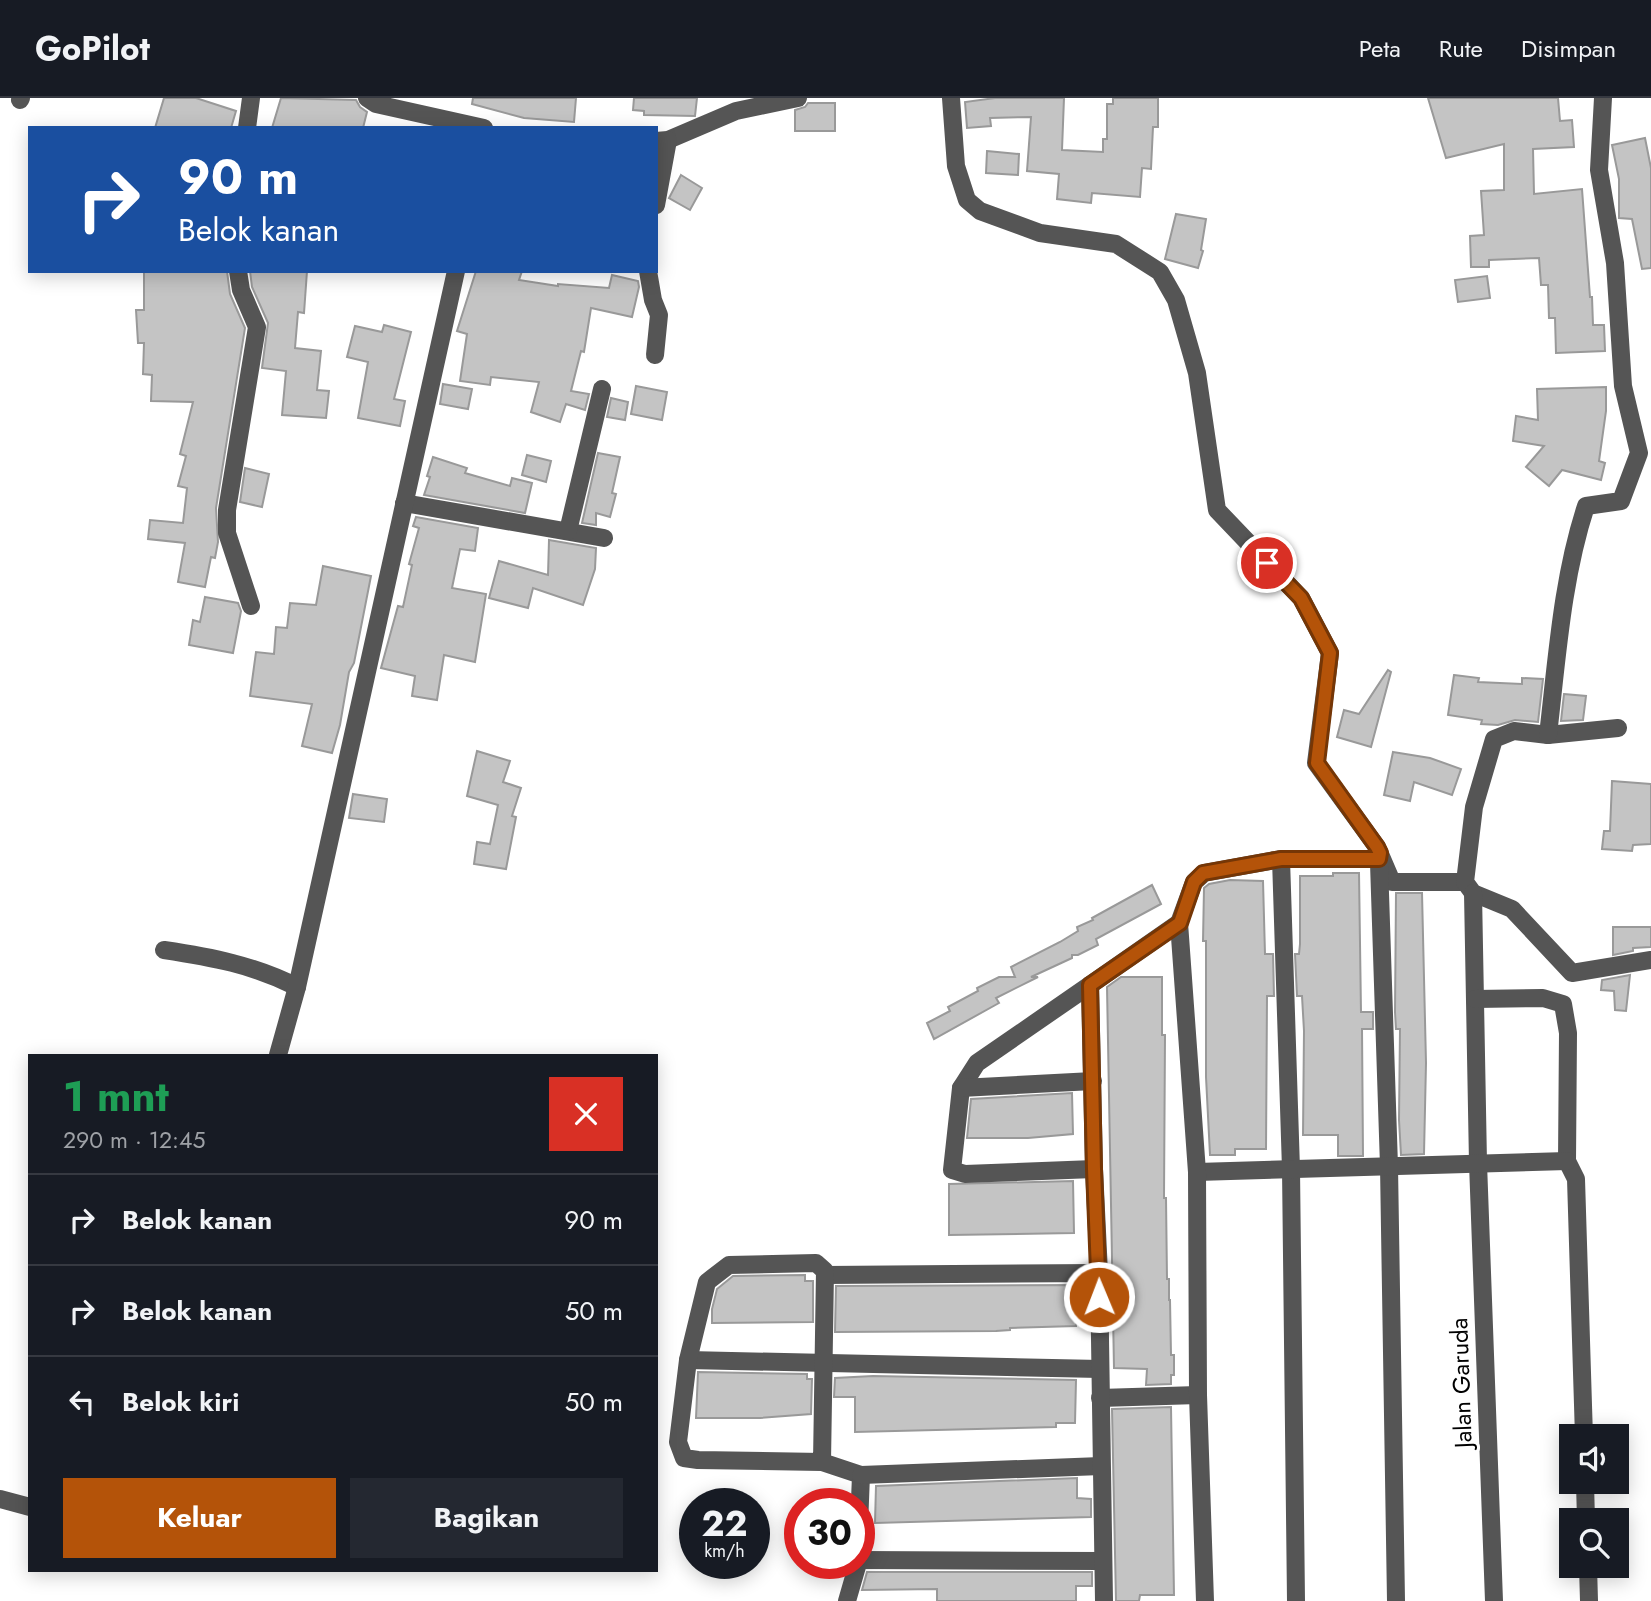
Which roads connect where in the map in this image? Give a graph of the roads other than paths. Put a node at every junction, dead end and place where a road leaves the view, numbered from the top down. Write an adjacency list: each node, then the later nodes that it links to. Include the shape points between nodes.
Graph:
1 (251, 98): 6 (street)
2 (367, 98): 7 (street, via 376,104)
3 (799, 98): 8 (street, via 736,111)
4 (951, 98): 22 (street, via 957,166 967,200 980,211 1041,233 1116,244 1160,272 1176,300 1197,373 1217,510 1301,598 1330,653 1317,763)
5 (1603, 98): 15 (street, via 1599,170 1615,263 1623,386)
6 (247, 126)
7 (475, 126)
8 (662, 140): 9 (street)
9 (658, 183)
10 (238, 273): 19 (street, via 257,327 227,533)
11 (456, 273): 16 (street)
12 (648, 273): 13 (street, via 659,314)
13 (655, 355)
14 (602, 389): 17 (street)
15 (1645, 456): 21 (street, via 1621,501 1586,506 1560,638)
16 (404, 503): 17 (street); 29 (street)
17 (568, 531): 18 (street)
18 (604, 538)
19 (251, 606)
20 (1618, 728): 21 (street)
21 (1548, 735): 24 (street, Jalan Garuda, via 1514,731 1494,739 1474,807)
22 (1379, 856): 23 (street); 24 (street, via 1392,881); 36 (street)
23 (1281, 859): 25 (street, via 1203,873 1194,882); 38 (street)
24 (1469, 887): 27 (street, via 1512,909 1572,973); 30 (street, Jalan Garuda)
25 (1180, 923): 28 (street); 39 (street)
26 (164, 950): 29 (street, via 249,965)
27 (1651, 960)
28 (1090, 985): 32 (street); 33 (street, via 976,1063)
29 (297, 987): 31 (street)
30 (1475, 999): 34 (street, via 1543,998 1563,1004 1569,1033); 35 (street, Jalan Garuda)
31 (278, 1054)
32 (1093, 1081): 33 (street); 37 (street)
33 (961, 1087): 37 (street, via 951,1170)
34 (1567, 1161): 35 (street); 47 (street, via 1576,1179)
35 (1478, 1163): 36 (street); 63 (street, Jalan Garuda)
36 (1388, 1166): 38 (street); 62 (street)
37 (1094, 1169): 40 (street)
38 (1291, 1169): 39 (street); 61 (street)
39 (1197, 1172): 45 (street)
40 (1099, 1273): 41 (street); 44 (street)
41 (825, 1276): 42 (street, via 816,1263 729,1265 707,1282); 43 (street)
42 (688, 1360): 43 (street); 48 (street, via 678,1442 684,1458)
43 (823, 1364): 44 (street); 48 (street)
44 (1100, 1369): 46 (street)
45 (1198, 1395): 46 (street); 60 (street)
46 (1100, 1398): 49 (street)
47 (1584, 1424)
48 (822, 1462): 50 (street)
49 (1101, 1466): 50 (street); 55 (street)
50 (861, 1475): 51 (street)
51 (860, 1488)
52 (0, 1499): 53 (street)
53 (28, 1506)
54 (875, 1561): 55 (street)
55 (1103, 1561): 59 (street)
56 (1588, 1578): 64 (street)
57 (853, 1579): 58 (street)
58 (847, 1601)
59 (1104, 1601)
60 (1205, 1601)
61 (1296, 1601)
62 (1396, 1601)
63 (1494, 1601)
64 (1589, 1601)

